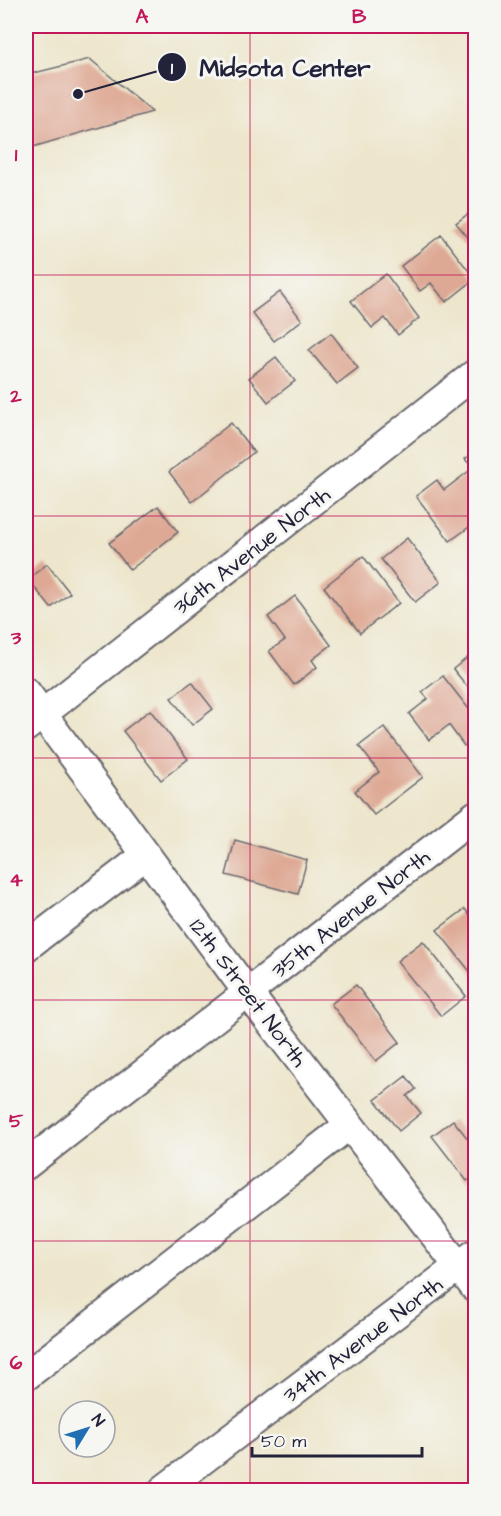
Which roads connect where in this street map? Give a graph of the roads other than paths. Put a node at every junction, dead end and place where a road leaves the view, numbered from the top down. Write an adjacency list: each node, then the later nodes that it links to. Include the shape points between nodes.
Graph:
1 (476, 373): 3 (street, 36th Avenue North)
2 (26, 692): 3 (street, 12th Street North)
3 (34, 721): 5 (street, 12th Street North)
4 (476, 815): 7 (street, 35th Avenue North)
5 (147, 855): 6 (street); 7 (street, 12th Street North)
6 (26, 947)
7 (248, 993): 8 (street, 12th Street North); 9 (street, 35th Avenue North)
8 (349, 1125): 10 (street, 12th Street North); 12 (street)
9 (26, 1165)
10 (467, 1259): 11 (street, 12th Street North); 13 (street, 34th Avenue North)
11 (476, 1289)
12 (26, 1376)
13 (163, 1491)

